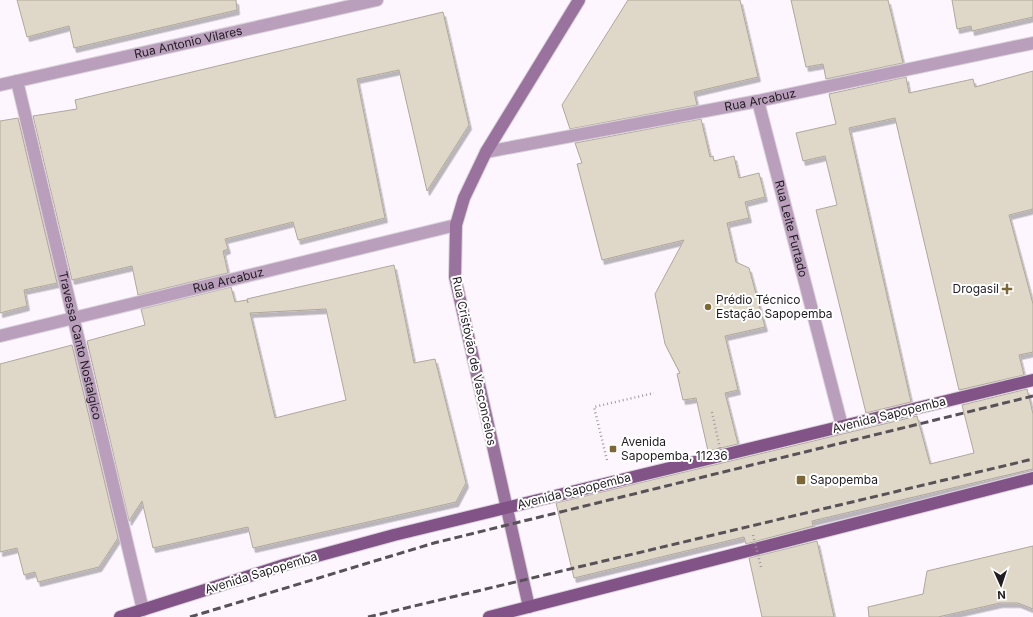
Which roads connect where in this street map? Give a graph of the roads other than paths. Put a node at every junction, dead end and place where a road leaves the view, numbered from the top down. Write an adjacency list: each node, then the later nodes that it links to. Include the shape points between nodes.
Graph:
1 (377, 0): 4 (street, Rua Antonio Vilares)
2 (579, 0): 7 (street, Rua Cristóvão de Vasconcelos)
3 (1033, 43): 6 (street, Rua Arcabuz)
4 (17, 81): 5 (street, Rua Antonio Vilares); 9 (street, Travessa Canto Nostalgico)
5 (0, 85)
6 (758, 101): 7 (street, Rua Arcabuz); 12 (street, Rua Leite Furtado)
7 (486, 152): 8 (street, Rua Cristóvão de Vasconcelos, via 464,198)
8 (456, 225): 9 (street, Rua Arcabuz); 14 (street, Rua Cristóvão de Vasconcelos, via 455,278)
9 (74, 319): 10 (street, Rua Arcabuz); 16 (street, Travessa Canto Nostalgico)
10 (0, 336)
11 (1033, 380): 12 (main road, Avenida Sapopemba)
12 (842, 426): 14 (main road, Avenida Sapopemba)
13 (1033, 478): 15 (main road)
14 (507, 508): 15 (street, Rua Cristóvão de Vasconcelos); 16 (main road, Avenida Sapopemba, via 284,565)
15 (529, 607): 18 (main road)
16 (143, 610): 17 (main road, Avenida Sapopemba)
17 (120, 617)
18 (489, 617)

